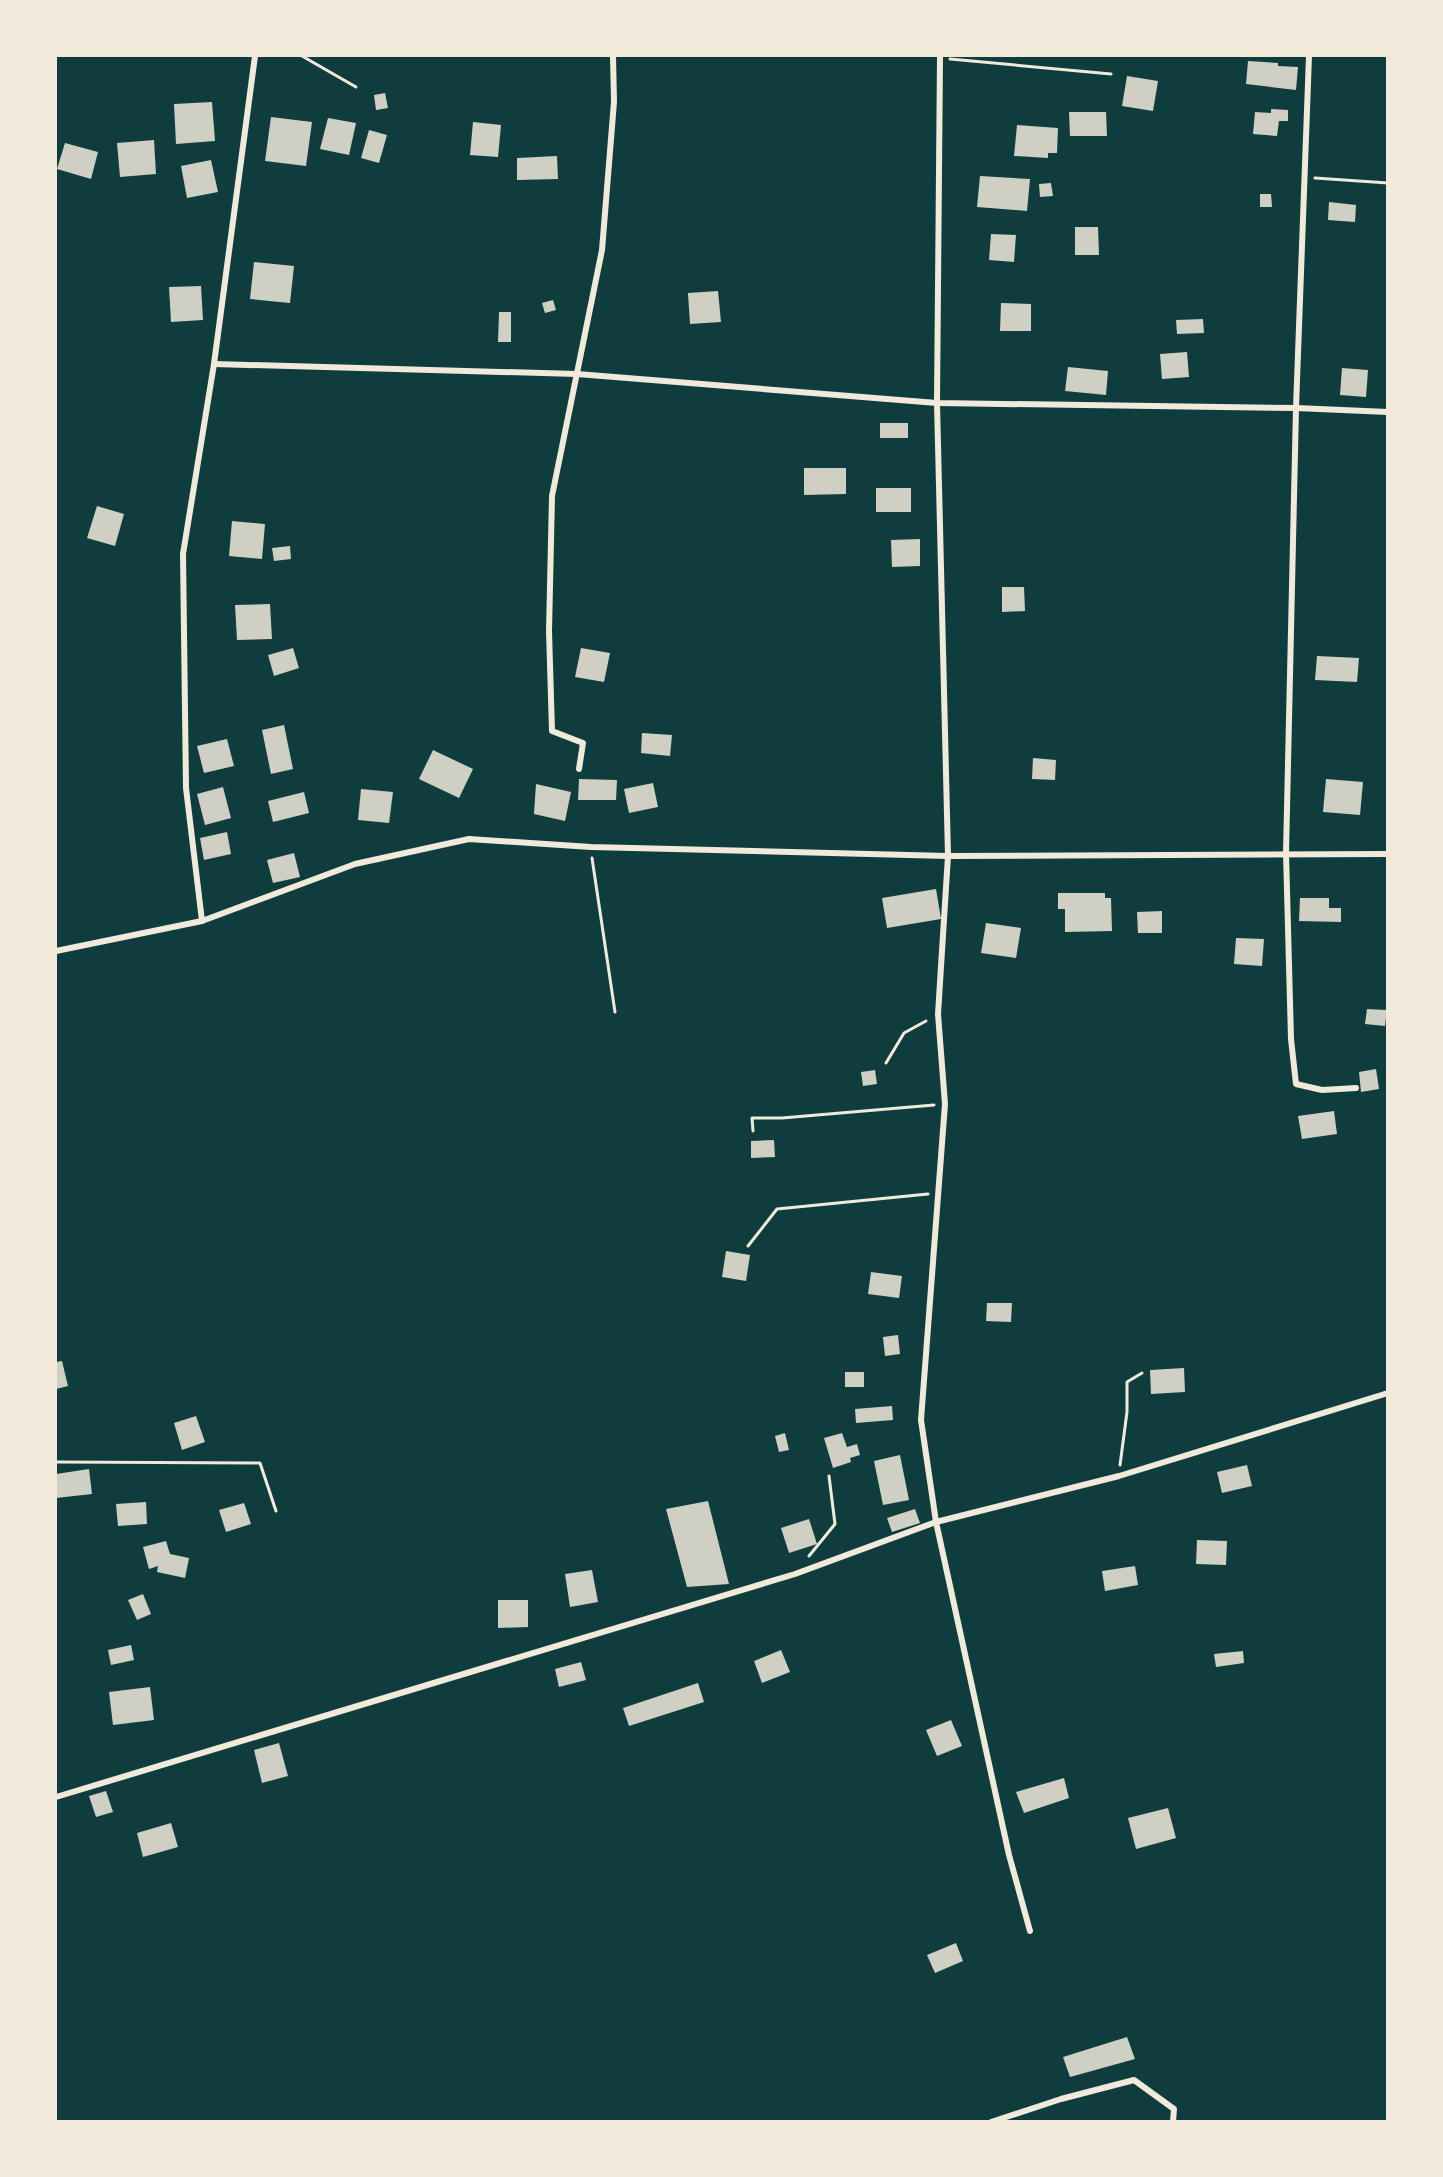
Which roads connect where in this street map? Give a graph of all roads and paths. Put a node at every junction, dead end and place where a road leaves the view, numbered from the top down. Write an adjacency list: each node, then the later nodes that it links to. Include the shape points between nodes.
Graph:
1 (255, 56): 10 (street)
2 (302, 56): 7 (path)
3 (613, 56): 11 (street, via 614,102 602,250)
4 (1309, 56): 8 (street)
5 (940, 57): 6 (path); 12 (street)
6 (1111, 74)
7 (356, 87)
8 (1304, 178): 9 (path); 13 (street)
9 (1388, 183)
10 (214, 364): 11 (street); 20 (street, via 183,554 186,788)
11 (577, 374): 12 (street); 15 (street, via 552,495 549,632 552,731 583,743)
12 (937, 403): 13 (street); 19 (street)
13 (1296, 408): 14 (street); 17 (street)
14 (1388, 412)
15 (579, 769)
16 (591, 847): 19 (street); 20 (street, via 469,839 355,864); 22 (path)
17 (1286, 853): 18 (street); 19 (street); 25 (street, via 1291,1039 1296,1084 1322,1090)
18 (1388, 854)
19 (948, 856): 23 (street)
20 (202, 921): 21 (street)
21 (56, 951)
22 (615, 1012)
23 (938, 1014): 24 (path, via 904,1034); 26 (street)
24 (886, 1063)
25 (1356, 1088)
26 (945, 1104): 27 (path, via 752,1118); 28 (street)
27 (753, 1131)
28 (938, 1193): 29 (path, via 777,1209); 36 (street, via 921,1419)
29 (748, 1246)
30 (1142, 1374): 34 (path, via 1127,1382)
31 (1388, 1393): 34 (street)
32 (56, 1462): 35 (path, via 260,1463)
33 (829, 1476): 37 (path, via 835,1524)
34 (1119, 1476): 36 (street)
35 (276, 1511)
36 (936, 1522): 37 (street); 39 (street, via 1009,1855)
37 (795, 1574): 38 (street)
38 (56, 1797)
39 (1030, 1931)
40 (991, 2121): 41 (street, via 1134,2080 1174,2109)
41 (1173, 2121)

